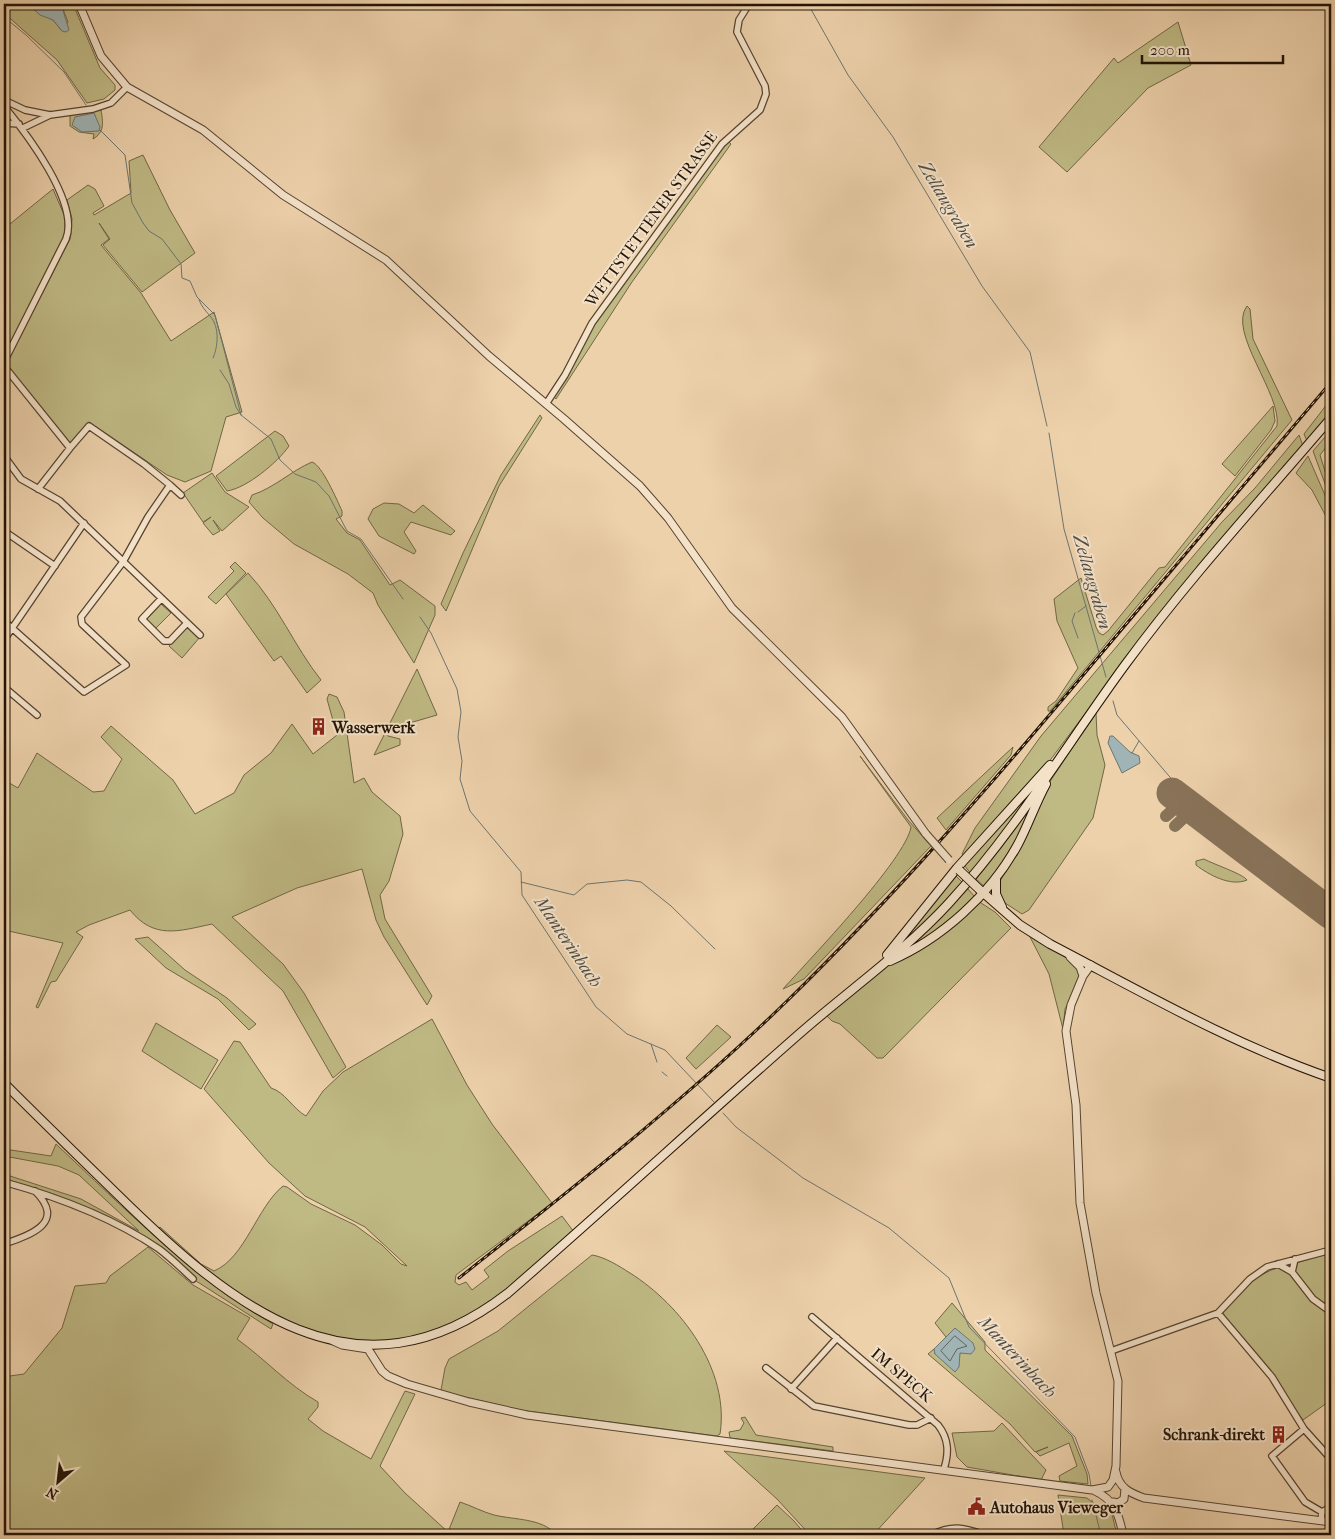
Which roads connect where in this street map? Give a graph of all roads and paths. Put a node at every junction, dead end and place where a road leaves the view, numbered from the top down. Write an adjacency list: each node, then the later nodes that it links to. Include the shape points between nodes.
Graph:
1 (79, 4): 3 (street, via 102,56)
2 (749, 4): 10 (street, WETTSTETTENER STRASSE, via 739,20 737,32 765,86 766,94 760,110 722,144 592,323)
3 (127, 86): 6 (street, via 111,103); 10 (street, via 203,130 283,195 386,260)
4 (4, 100): 6 (street, via 25,110)
5 (4, 106): 8 (street)
6 (50, 115): 8 (street)
7 (4, 124): 8 (street)
8 (21, 126): 9 (street, via 60,194 70,226)
9 (5, 369): 12 (street)
10 (546, 404): 31 (street, bridge, via 657,504 732,608 842,717 926,834)
11 (1331, 418): 29 (main road, via 1184,588)
12 (70, 448): 14 (street, via 89,426); 15 (street)
13 (4, 456): 15 (street, via 21,479)
14 (170, 485): 16 (street); 19 (street)
15 (38, 489): 17 (street, via 60,501)
16 (181, 495)
17 (84, 523): 19 (street); 20 (street)
18 (4, 531): 20 (street)
19 (123, 562): 21 (street); 24 (street, via 81,617 82,624 126,665 84,692)
20 (55, 566): 24 (street)
21 (161, 599): 23 (street); 23 (street, via 142,620 164,642 170,641)
22 (4, 621): 24 (street)
23 (187, 623): 25 (street)
24 (13, 628): 26 (street)
25 (200, 635)
26 (4, 640)
27 (4, 688): 28 (street)
28 (37, 714)
29 (1080, 729): 30 (main road); 31 (main road)
30 (1065, 750): 32 (main road, via 1016,847); 37 (main road, via 978,872 940,913)
31 (958, 869): 33 (main road, bridge); 37 (main road)
32 (996, 877): 33 (main road); 34 (main road, via 996,894)
33 (981, 891): 34 (main road); 37 (main road, via 943,929)
34 (1006, 913): 35 (main road)
35 (1061, 950): 36 (main road); 39 (street)
36 (1091, 965): 38 (main road); 39 (street)
37 (878, 968): 54 (main road, via 489,1308 448,1331 407,1343 371,1345)
38 (1102, 971): 39 (street); 40 (main road, via 1247,1046)
39 (1086, 975): 55 (street, via 1068,1014 1066,1031 1076,1105 1079,1188 1096,1294)
40 (1331, 1078)
41 (4, 1083): 54 (main road, via 156,1232 224,1288 272,1318)
42 (4, 1182): 43 (street)
43 (33, 1190): 44 (street, via 44,1201 45,1221 32,1234); 49 (street, via 62,1199 141,1238)
44 (4, 1244)
45 (1331, 1250): 46 (street)
46 (1295, 1259): 47 (street); 48 (street)
47 (1278, 1264): 48 (street); 51 (street, via 1267,1267 1250,1279)
48 (1292, 1272): 50 (street, via 1313,1299)
49 (193, 1279)
50 (1331, 1312)
51 (1218, 1313): 55 (street); 59 (street, via 1272,1377)
52 (812, 1317): 53 (street, IM SPECK)
53 (837, 1338): 57 (street); 58 (street, IM SPECK)
54 (330, 1340): 62 (street, via 368,1349 382,1371 396,1380 456,1399 527,1415)
55 (1111, 1351): 61 (street, via 1119,1391)
56 (766, 1368): 57 (street)
57 (791, 1389): 58 (street, via 808,1403 829,1410 909,1425)
58 (931, 1418): 62 (street, IM SPECK, via 946,1440)
59 (1304, 1429): 60 (street); 70 (street, via 1272,1456 1305,1502)
60 (1331, 1459)
61 (1116, 1466): 63 (street); 64 (street, via 1118,1480)
62 (944, 1469): 65 (street)
63 (1109, 1486): 64 (street, via 1116,1483); 65 (street); 67 (street)
64 (1123, 1487): 66 (street); 68 (street)
65 (1092, 1490): 67 (street)
66 (1144, 1498): 68 (street); 72 (street)
67 (1110, 1500): 68 (street); 71 (street)
68 (1123, 1500): 71 (street)
69 (1331, 1507): 70 (street)
70 (1322, 1512): 72 (street)
71 (1120, 1517): 76 (street)
72 (1322, 1521): 73 (street)
73 (1331, 1522)
74 (931, 1535): 75 (street, via 942,1529 962,1527)
75 (986, 1535)
76 (1123, 1535)

